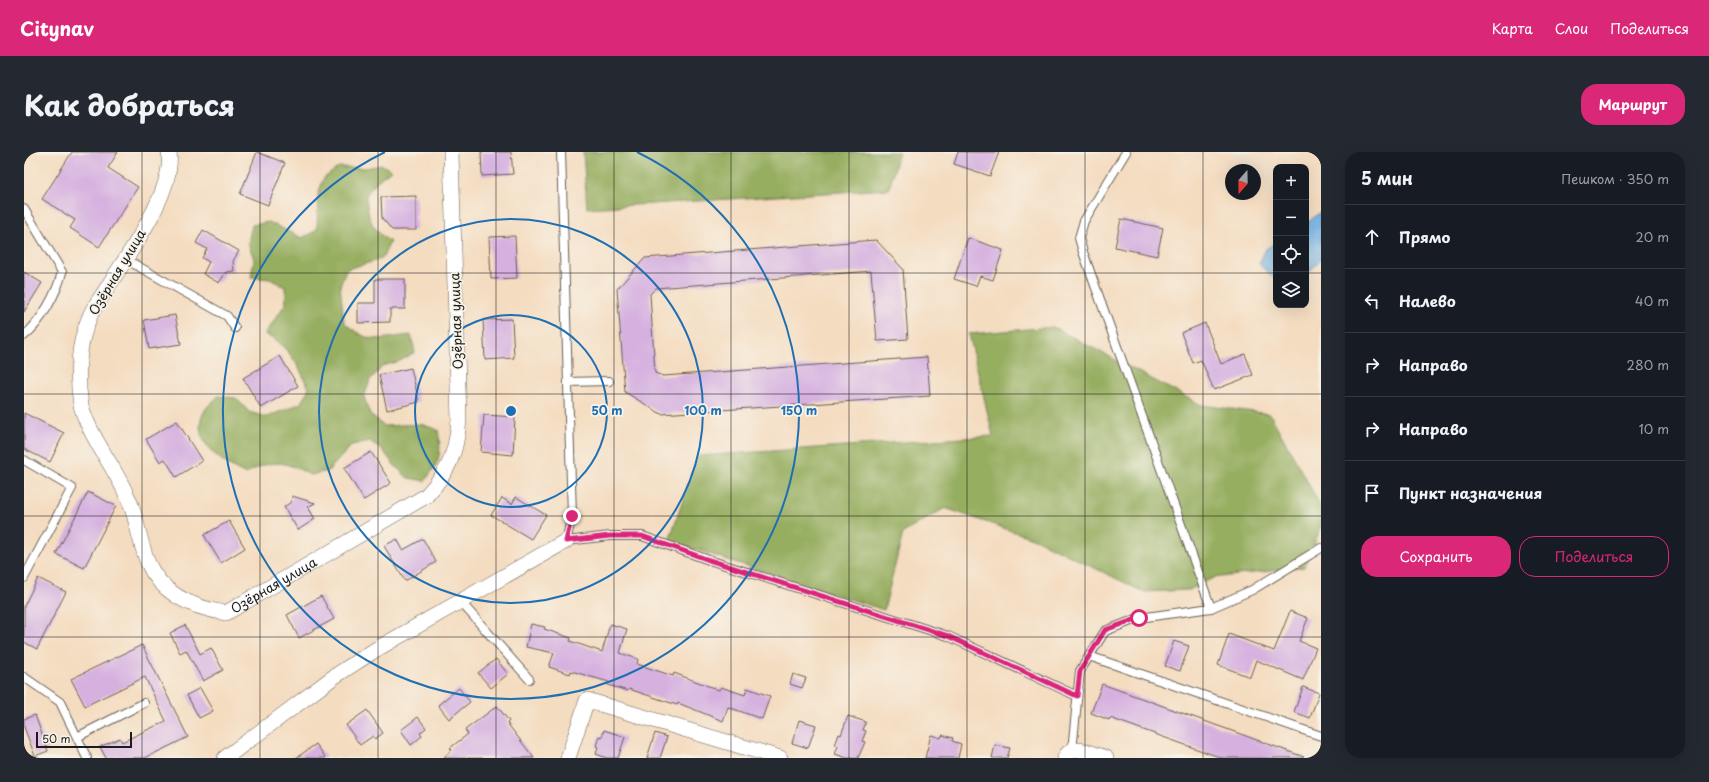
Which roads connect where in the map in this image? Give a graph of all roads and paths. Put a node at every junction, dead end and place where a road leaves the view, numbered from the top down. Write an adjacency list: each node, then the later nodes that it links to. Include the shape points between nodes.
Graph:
1 (169, 152): 6 (street, Озёрная улица, via 168,177 159,202)
2 (451, 152): 6 (street, Озёрная улица, via 459,420 451,460 441,479 426,496 226,613 203,609 179,598 159,582 148,563 129,500 92,432 81,406 81,341 90,315)
3 (561, 152): 10 (lane)
4 (1126, 152): 16 (lane, via 1084,221 1079,238)
5 (24, 209): 8 (lane, via 62,272 58,287 32,330)
6 (125, 259): 7 (lane, via 227,316)
7 (235, 328)
8 (24, 336)
9 (609, 381): 10 (lane)
10 (568, 382): 12 (lane, via 572,516)
11 (24, 460): 14 (lane, via 72,488)
12 (566, 541): 15 (street); 20 (lane, via 610,536 642,536 709,560 948,636)
13 (1321, 548): 16 (lane, via 1252,590)
14 (24, 578)
15 (460, 601): 19 (lane); 27 (street, via 335,676)
16 (1211, 608): 17 (lane, via 1139,618 1105,630)
17 (1089, 656): 20 (lane, via 1080,671); 22 (lane)
18 (24, 677): 23 (lane, via 60,702)
19 (529, 679)
20 (1077, 696): 25 (lane)
21 (144, 703): 23 (lane)
22 (1321, 736)
23 (77, 737): 26 (lane)
24 (756, 754): 28 (street, via 587,700); 29 (street)
25 (1069, 754): 30 (street, via 1080,749)
26 (87, 758)
27 (225, 758)
28 (568, 758)
29 (780, 758)
30 (1106, 758)

